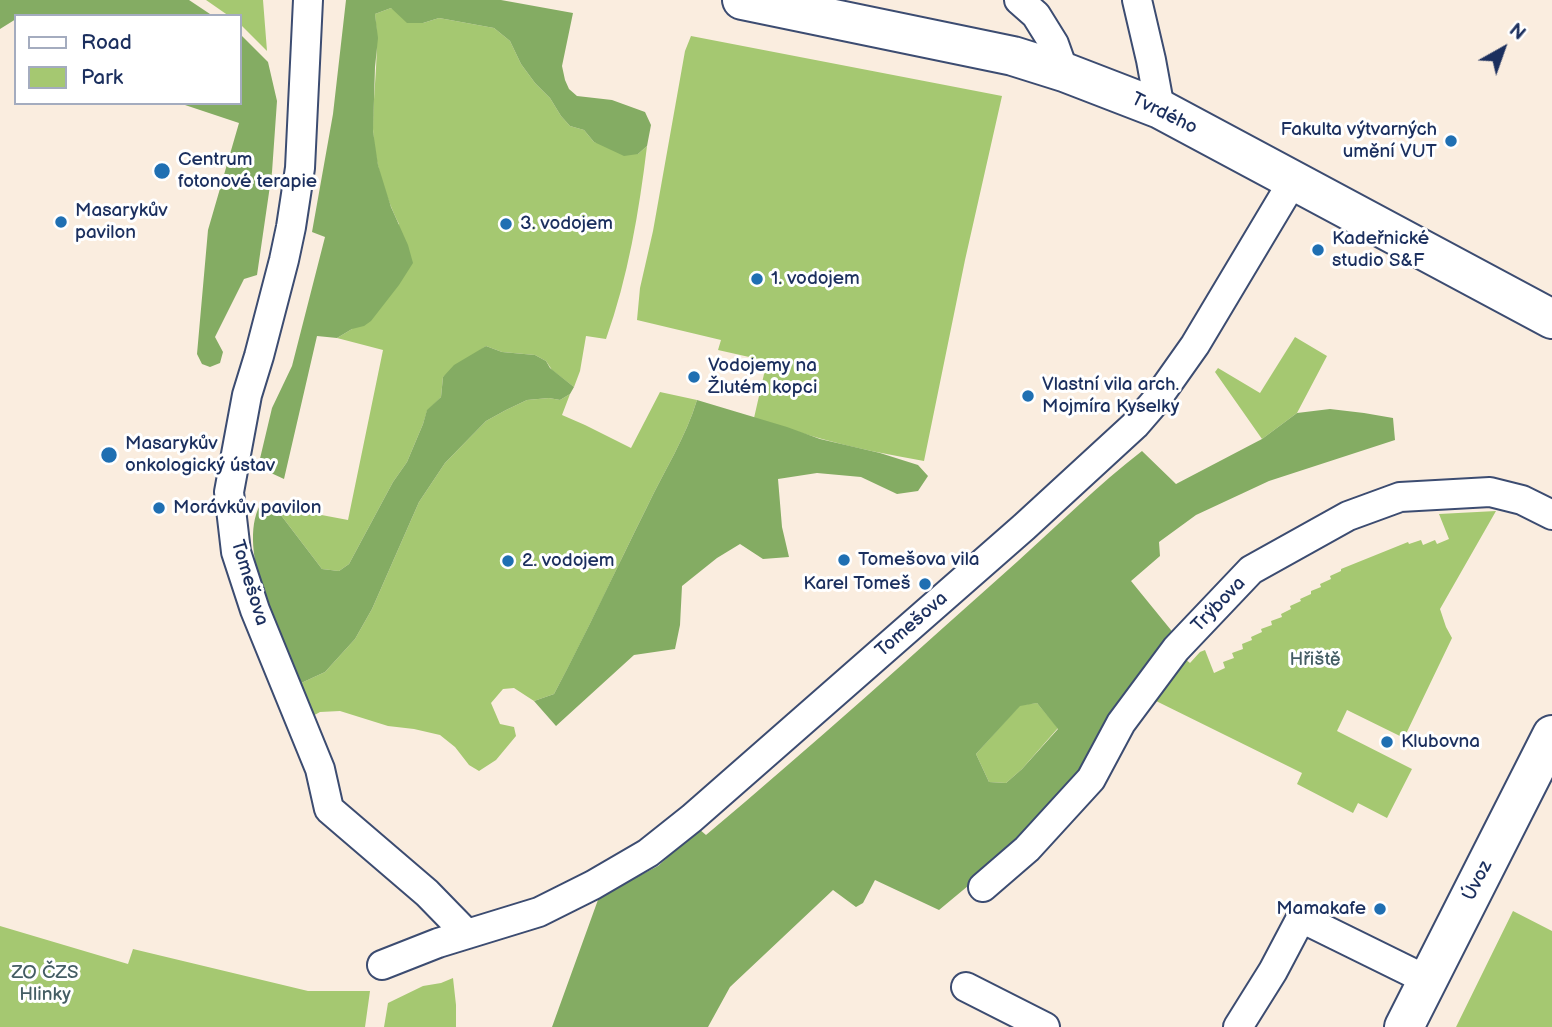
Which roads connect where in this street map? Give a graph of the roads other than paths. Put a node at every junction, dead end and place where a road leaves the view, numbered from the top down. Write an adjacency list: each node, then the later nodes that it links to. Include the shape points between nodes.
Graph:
1 (308, 0): 12 (street, Tomešova, via 300,168 291,227 247,395 229,492 236,552 254,610 320,769 329,809 427,893)
2 (742, 0): 5 (street, Tvrdého, via 973,47)
3 (1019, 0): 5 (street, via 1036,15)
4 (1137, 0): 6 (street)
5 (1064, 72): 6 (street, Tvrdého)
6 (1160, 109): 7 (street, Tvrdého)
7 (1293, 181): 8 (street, Tvrdého); 12 (street, Tomešova, via 1172,379 1106,453 648,853 539,912)
8 (1552, 319)
9 (1552, 515): 11 (street, Trýbova, via 1522,500 1490,492 1400,498 1348,516 1251,570 1177,649 1121,723 1091,779 1027,849)
10 (1552, 735): 14 (street, Úvoz)
11 (983, 887)
12 (467, 934): 13 (street, Tomešova)
13 (382, 965)
14 (1427, 980): 17 (street, via 1301,918); 18 (street, Úvoz)
15 (966, 987): 16 (street)
16 (1045, 1027)
17 (1238, 1027)
18 (1404, 1027)

